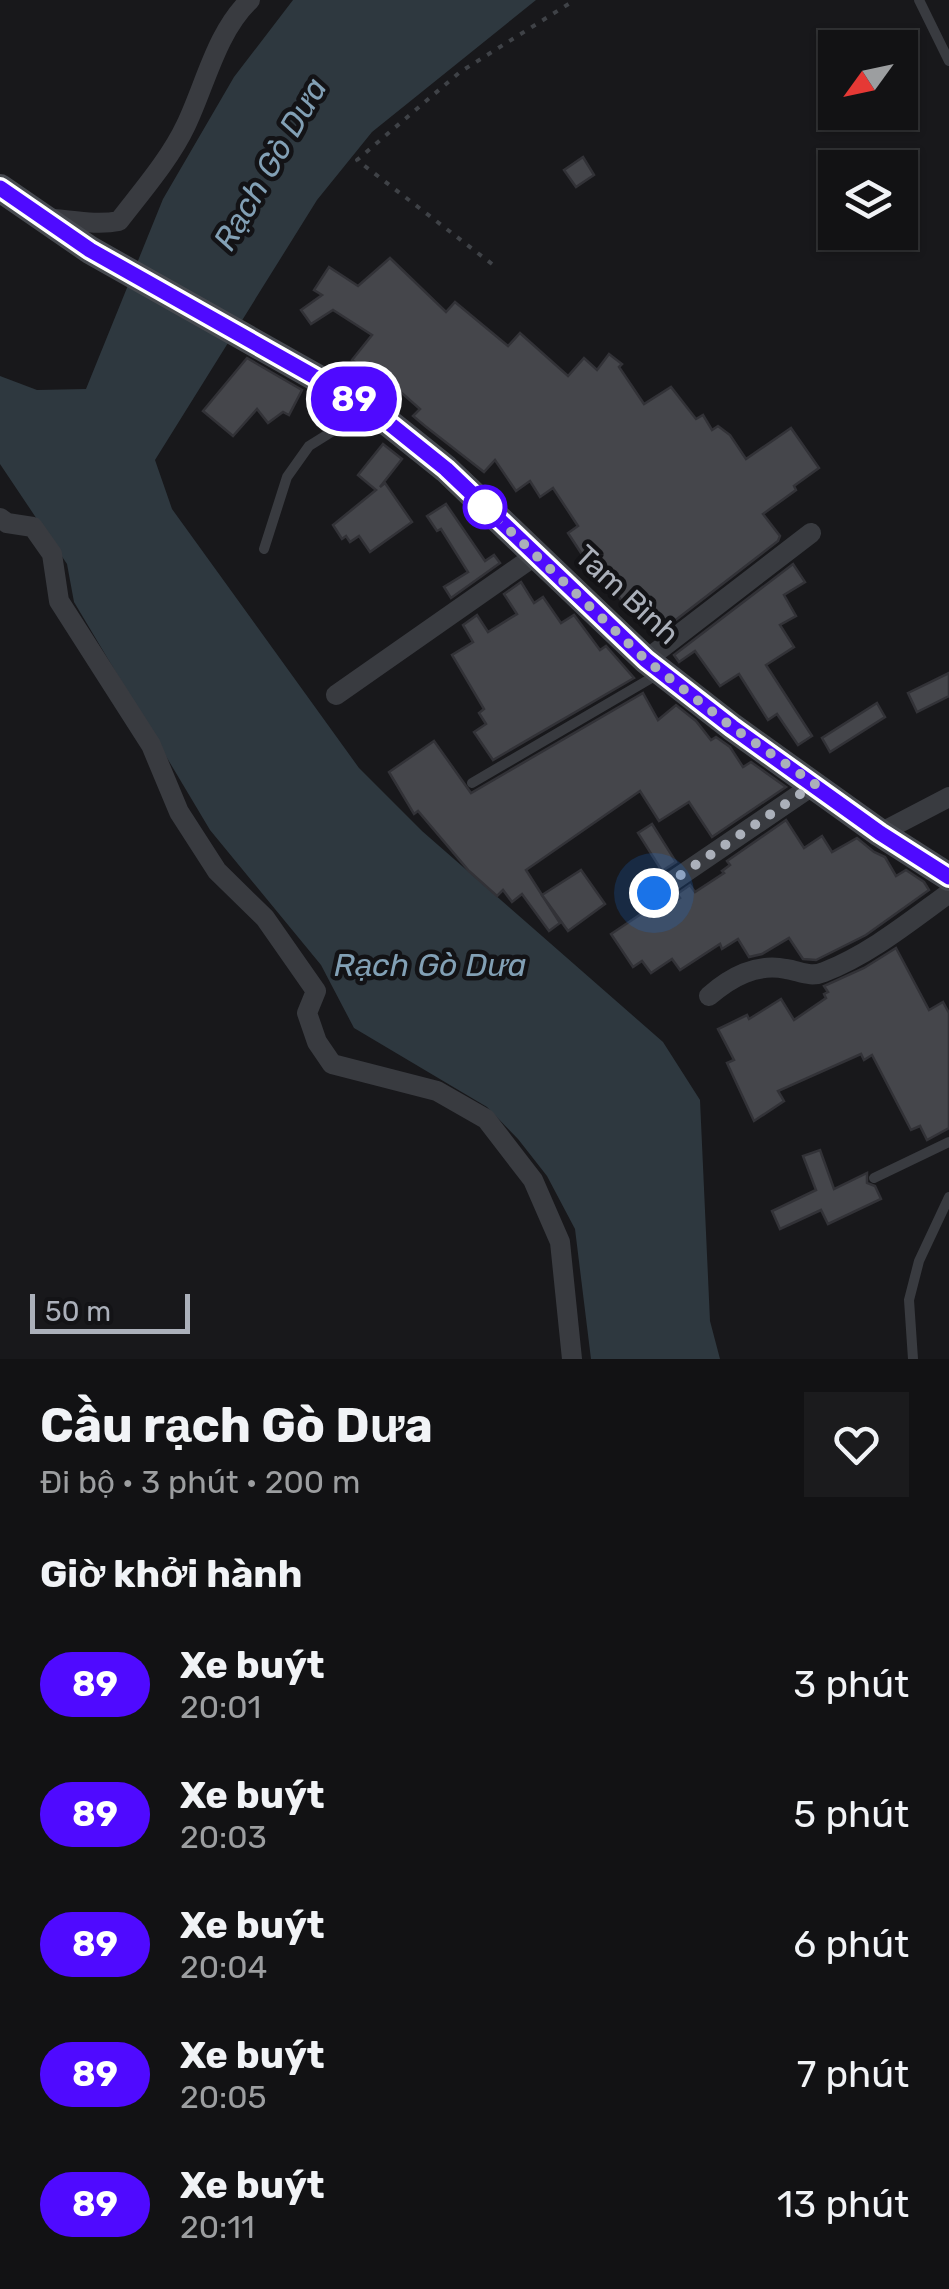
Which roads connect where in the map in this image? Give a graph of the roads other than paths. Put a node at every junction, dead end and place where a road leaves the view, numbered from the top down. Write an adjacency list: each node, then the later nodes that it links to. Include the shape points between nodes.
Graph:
1 (250, 0): 5 (street, via 210,62 186,127 119,221)
2 (919, 0): 3 (lane)
3 (949, 61)
4 (0, 188): 5 (main road)
5 (40, 218): 6 (main road, Tam Bình)
6 (370, 408): 9 (lane, via 309,446 287,477); 10 (main road, Tam Bình)
7 (0, 518): 24 (street, via 32,528 52,554 59,600 151,745 179,812 217,871 265,918 316,992 307,1013 332,1064 438,1091 486,1119 533,1180 560,1242)
8 (811, 533): 11 (street)
9 (264, 549)
10 (536, 555): 11 (main road, Tam Bình); 12 (street)
11 (653, 666): 13 (lane); 14 (main road, Tam Bình)
12 (336, 695)
13 (472, 783)
14 (815, 784): 16 (main road, Tam Bình); 18 (street)
15 (949, 797): 16 (street)
16 (880, 833): 17 (main road, Tam Bình)
17 (949, 877)
18 (654, 893)
19 (949, 893): 20 (street, via 822,974 766,967 730,977)
20 (709, 996)
21 (949, 1142): 22 (lane)
22 (874, 1178)
23 (949, 1197): 25 (lane, via 919,1260 909,1300)
24 (572, 1359)
25 (913, 1359)

